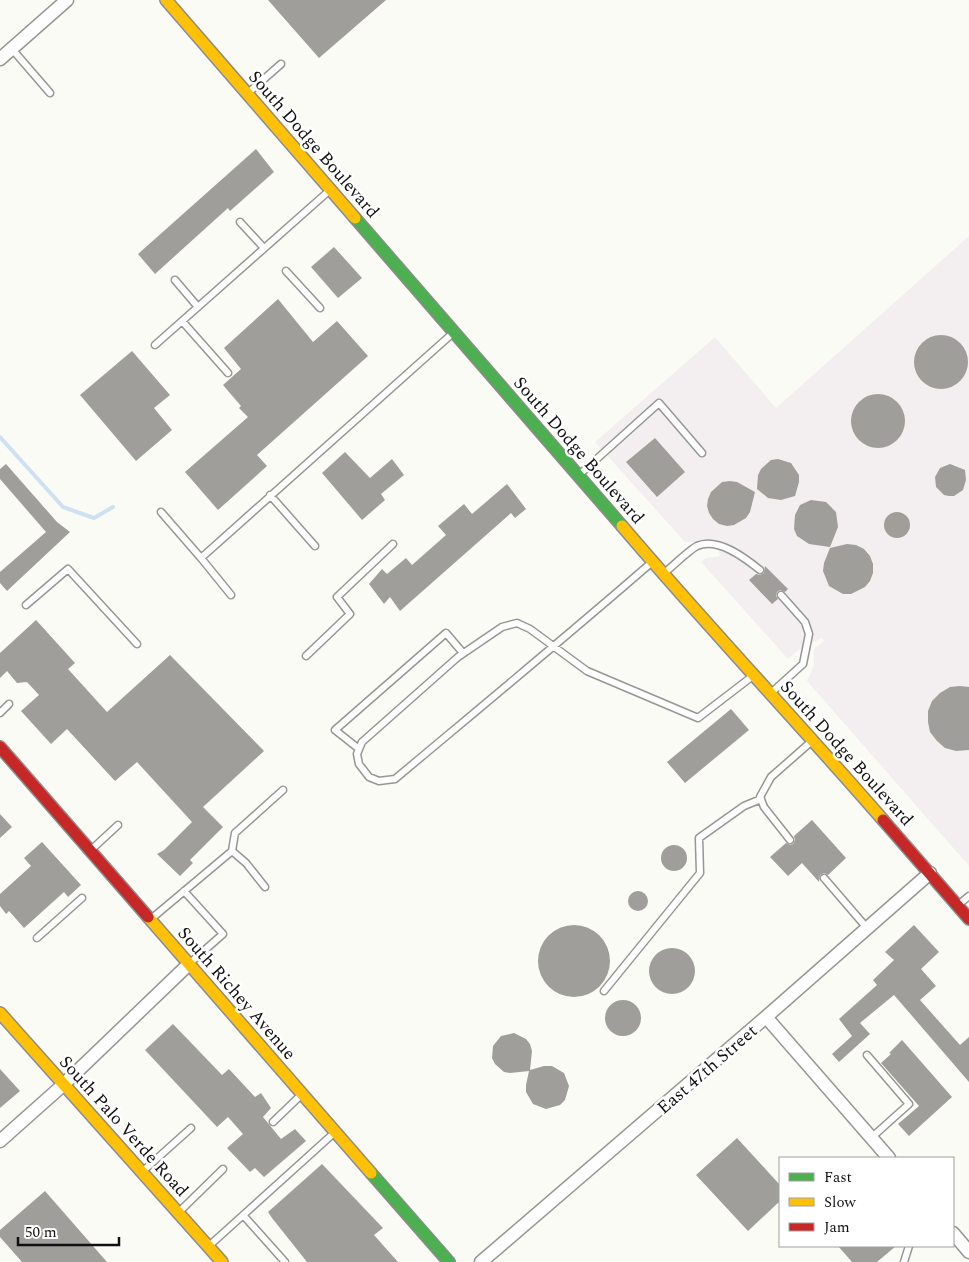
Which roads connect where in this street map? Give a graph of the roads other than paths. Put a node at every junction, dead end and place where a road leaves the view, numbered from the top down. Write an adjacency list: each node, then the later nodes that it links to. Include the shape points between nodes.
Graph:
1 (67, 0): 3 (street)
2 (166, 0): 7 (street, South Dodge Boulevard)
3 (12, 49): 4 (street); 6 (lane)
4 (0, 59)
5 (281, 64): 7 (lane)
6 (50, 93)
7 (247, 94): 8 (street, South Dodge Boulevard)
8 (330, 189): 10 (lane); 16 (street, South Dodge Boulevard)
9 (240, 222): 10 (lane)
10 (264, 248): 13 (lane)
11 (286, 270): 14 (lane)
12 (175, 280): 13 (lane)
13 (198, 307): 15 (lane)
14 (320, 308)
15 (182, 321): 17 (lane); 18 (lane)
16 (454, 332): 20 (street, South Dodge Boulevard); 21 (lane)
17 (155, 345)
18 (228, 373)
19 (702, 453): 20 (lane, via 659,403)
20 (579, 474): 26 (street, South Dodge Boulevard)
21 (270, 495): 24 (lane); 25 (lane)
22 (160, 512): 25 (lane)
23 (393, 544): 35 (lane, via 337,597 350,614)
24 (315, 546)
25 (200, 558): 29 (lane)
26 (652, 562): 28 (street, South Dodge Boulevard); 33 (lane)
27 (760, 570): 28 (lane, via 740,554 714,544 697,546)
28 (663, 574): 36 (street, South Dodge Boulevard)
29 (231, 595)
30 (781, 595): 37 (lane, via 806,622 809,634 803,664)
31 (26, 605): 32 (lane, via 68,568)
32 (137, 644)
33 (553, 647): 34 (lane, via 517,623 502,627); 36 (lane, via 587,671 698,718); 42 (lane, via 395,779 379,782 370,778 359,764)
34 (464, 653): 42 (lane, via 362,742); 42 (lane, via 446,634 335,730)
35 (306, 656)
36 (754, 675): 37 (street, South Dodge Boulevard)
37 (770, 694): 40 (street, South Dodge Boulevard)
38 (9, 704): 39 (lane)
39 (0, 713)
40 (813, 740): 44 (lane, via 771,777); 49 (street, South Dodge Boulevard)
41 (0, 747): 47 (street, South Richey Avenue)
42 (359, 749)
43 (283, 790): 48 (lane, via 235,833)
44 (761, 800): 46 (lane); 61 (lane, via 744,806 699,838 700,873)
45 (118, 825): 47 (lane)
46 (790, 840)
47 (90, 851): 57 (street, South Richey Avenue)
48 (232, 851): 51 (lane); 52 (lane)
49 (930, 873): 55 (street, South Dodge Boulevard); 58 (street, East 47th Street)
50 (824, 878): 58 (lane)
51 (265, 887)
52 (184, 891): 57 (lane); 60 (lane, via 223,934)
53 (969, 896): 55 (lane)
54 (82, 898): 59 (lane)
55 (958, 906): 56 (street, South Dodge Boulevard)
56 (969, 919)
57 (150, 920): 60 (street, South Richey Avenue)
58 (867, 928): 63 (street, East 47th Street)
59 (37, 938)
60 (189, 964): 65 (street); 66 (street, South Richey Avenue)
61 (604, 991)
62 (0, 1013): 65 (street, South Palo Verde Road)
63 (766, 1017): 70 (street); 84 (street, East 47th Street)
64 (867, 1055): 70 (lane, via 910,1104)
65 (63, 1085): 71 (street); 74 (street, South Palo Verde Road)
66 (303, 1094): 67 (lane); 69 (street, South Richey Avenue)
67 (273, 1122)
68 (191, 1128): 74 (lane)
69 (335, 1132): 76 (lane); 83 (street, South Richey Avenue)
70 (871, 1138): 72 (street)
71 (0, 1141)
72 (887, 1157)
73 (223, 1169): 75 (lane)
74 (142, 1172): 75 (street, South Palo Verde Road)
75 (178, 1213): 78 (street, South Palo Verde Road)
76 (242, 1214): 78 (lane); 82 (lane)
77 (954, 1234): 80 (street)
78 (209, 1247): 81 (street, South Palo Verde Road)
79 (909, 1247): 85 (lane)
80 (969, 1252)
81 (222, 1262)
82 (285, 1262)
83 (449, 1262)
84 (481, 1262)
85 (904, 1262)

